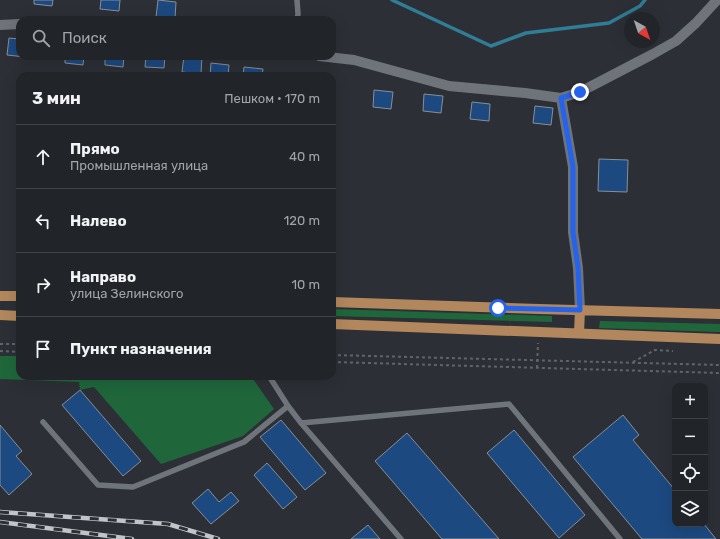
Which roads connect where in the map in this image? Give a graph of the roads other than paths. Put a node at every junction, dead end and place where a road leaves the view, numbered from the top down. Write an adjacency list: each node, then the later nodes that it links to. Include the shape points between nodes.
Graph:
1 (297, 0): 3 (lane)
2 (717, 0): 7 (street, via 676,41 580,92)
3 (298, 16)
4 (0, 24): 5 (street)
5 (16, 24)
6 (336, 58): 7 (street, via 354,60 450,86)
7 (561, 98): 11 (street, via 573,167 573,232)
8 (0, 296): 9 (main road)
9 (16, 296)
10 (336, 302): 11 (main road)
11 (580, 310): 12 (main road); 16 (main road)
12 (720, 314)
13 (0, 315): 14 (main road)
14 (16, 316)
15 (336, 324): 16 (main road)
16 (579, 333): 17 (main road)
17 (720, 339)
18 (272, 380): 19 (lane)
19 (288, 406): 20 (lane, via 244,442 133,487 98,485); 21 (lane)
20 (43, 422)
21 (301, 423): 22 (lane); 23 (lane, via 509,404)
22 (401, 539)
23 (620, 539)

